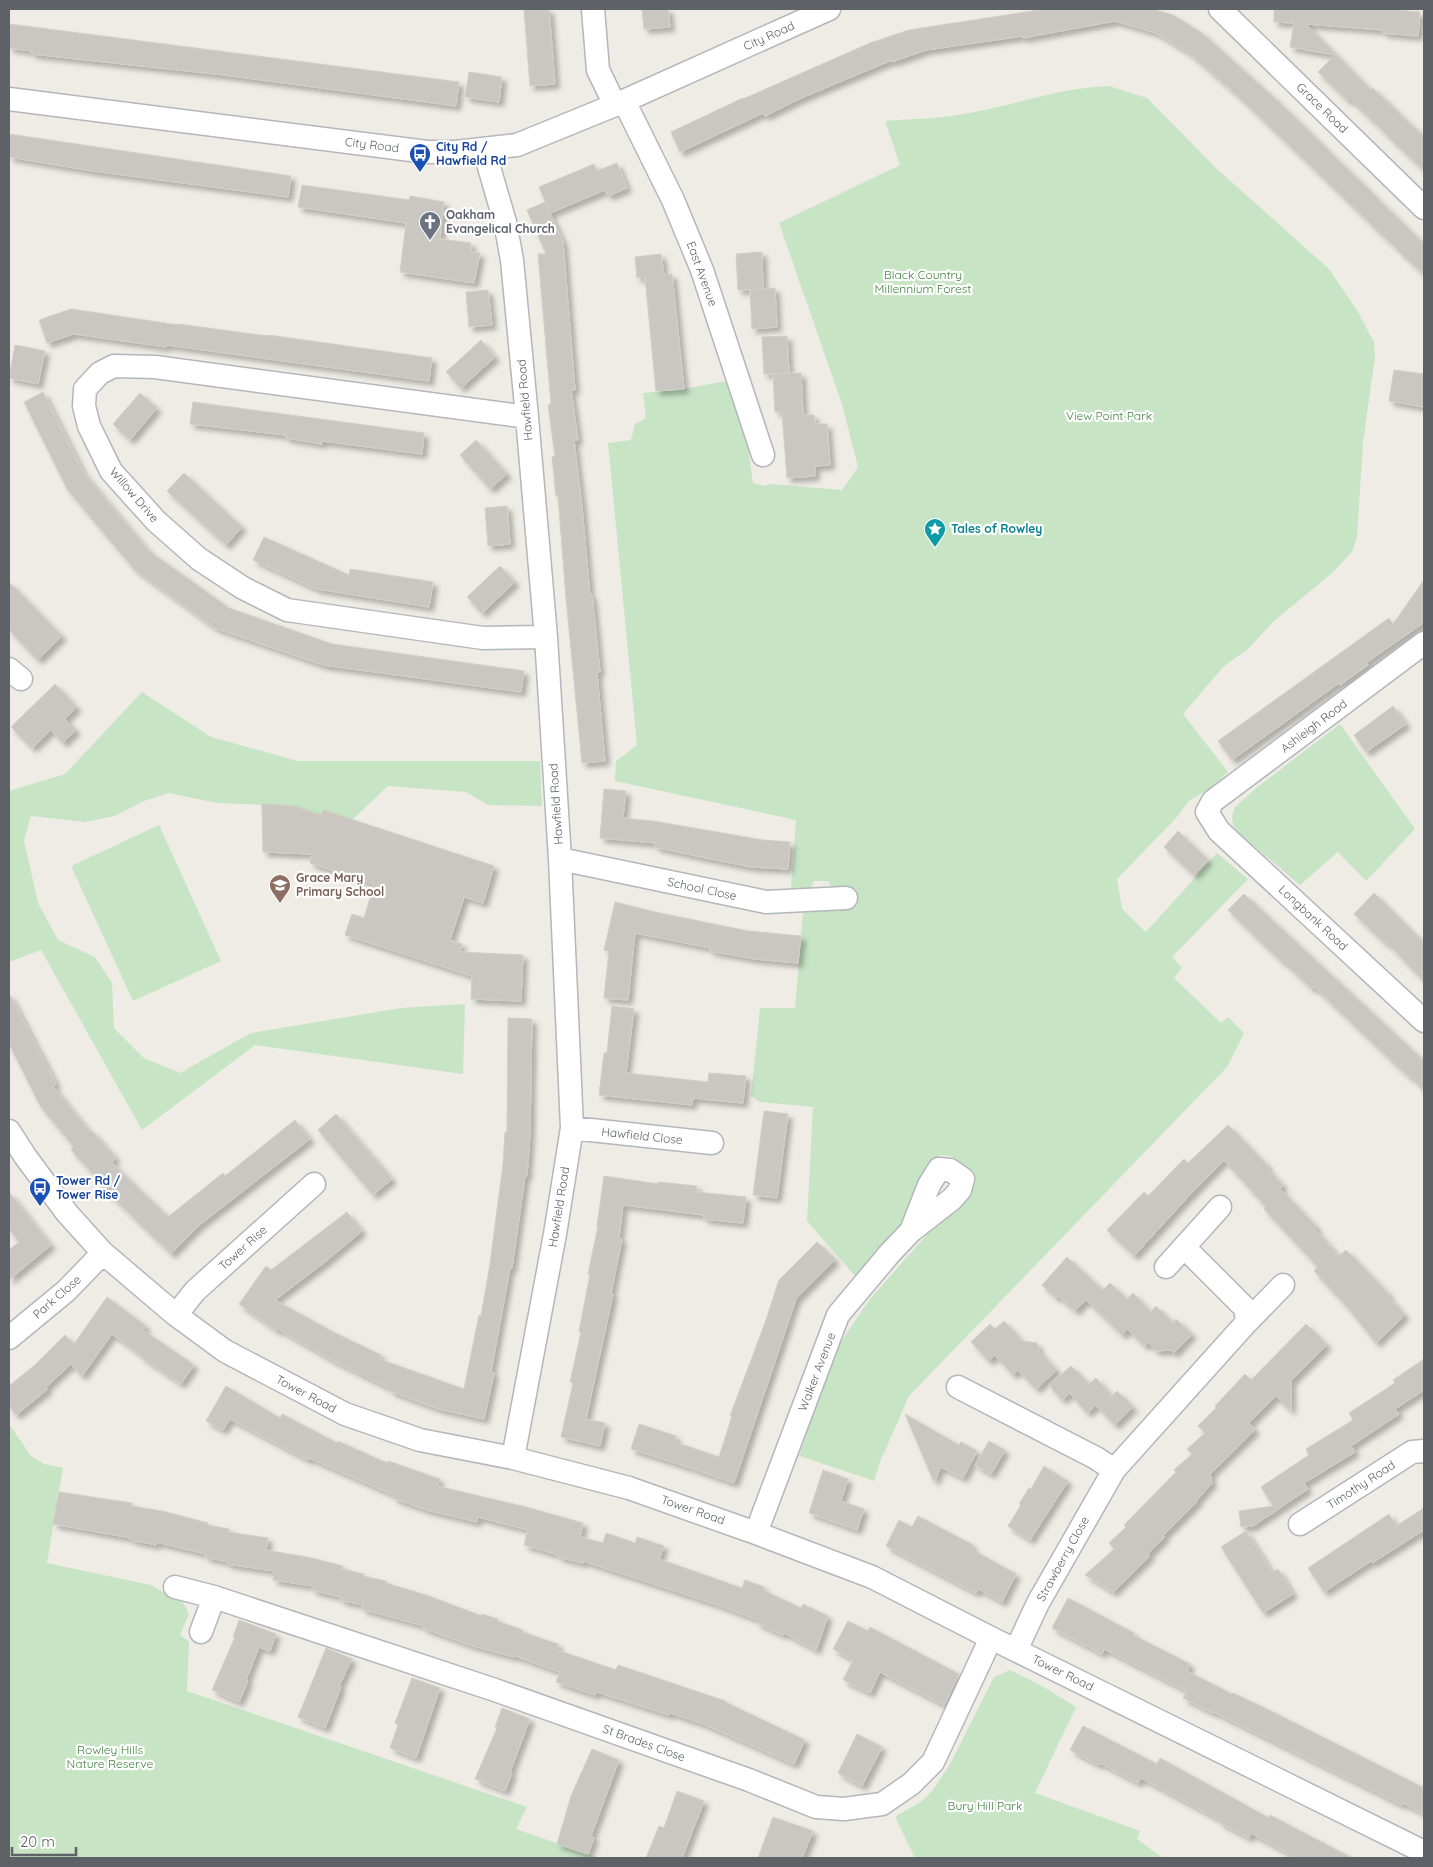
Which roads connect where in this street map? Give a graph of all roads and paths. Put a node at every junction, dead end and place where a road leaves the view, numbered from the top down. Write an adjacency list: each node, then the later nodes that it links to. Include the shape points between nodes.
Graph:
1 (593, 9): 5 (street, East Avenue, via 598,70)
2 (829, 9): 5 (street, City Road)
3 (1220, 9): 7 (street, Grace Road)
4 (9, 99): 6 (street, City Road, via 427,152)
5 (619, 103): 6 (street, City Road, via 517,144); 9 (street, East Avenue, via 673,200 702,270)
6 (484, 150): 8 (street, Hawfield Road, via 505,222 512,260)
7 (1424, 208)
8 (527, 417): 10 (street, Hawfield Road); 10 (street, Willow Drive, via 155,367 114,366 100,373 85,389 84,406 89,426 111,471 156,521 199,559 243,588 287,610 336,618 483,638)
9 (763, 455)
10 (546, 637): 13 (street, Hawfield Road)
11 (1424, 643): 12 (street, Ashleigh Road, via 1213,801)
12 (1207, 812): 15 (street, Longbank Road, via 1219,831)
13 (560, 859): 14 (street, School Close, via 766,902); 16 (street, Hawfield Road)
14 (846, 898)
15 (1424, 1021)
16 (572, 1128): 18 (street, Hawfield Close); 31 (street, Hawfield Road)
17 (9, 1131): 23 (street, Tower Road, via 67,1213)
18 (712, 1143)
19 (314, 1184): 26 (street, Tower Rise, via 195,1290)
20 (1220, 1208): 22 (street)
21 (911, 1231): 34 (street, Walker Avenue, via 838,1315)
22 (1184, 1247): 24 (street); 27 (street, via 1245,1308)
23 (103, 1253): 26 (street, Tower Road); 28 (street, Park Close, via 66,1291)
24 (1166, 1267)
25 (1283, 1286): 27 (street, Strawberry Close)
26 (176, 1315): 31 (street, Tower Road, via 225,1351 345,1414 420,1440)
27 (1247, 1322): 32 (street, Strawberry Close)
28 (9, 1338)
29 (958, 1386): 32 (street)
30 (1424, 1451): 33 (street, Timothy Road, via 1412,1452)
31 (513, 1458): 34 (street, Tower Road, via 629,1488)
32 (1114, 1470): 39 (street, Strawberry Close, via 1038,1603)
33 (1300, 1524)
34 (756, 1533): 38 (street, Tower Road, via 872,1577)
35 (175, 1587): 36 (street, St Brades Close)
36 (214, 1597): 37 (street); 38 (street, St Brades Close, via 494,1690 816,1806 844,1809 882,1804 912,1784 933,1762)
37 (201, 1632)
38 (991, 1638): 39 (street, Tower Road)
39 (1016, 1650): 40 (street, Tower Road)
40 (1424, 1852)

